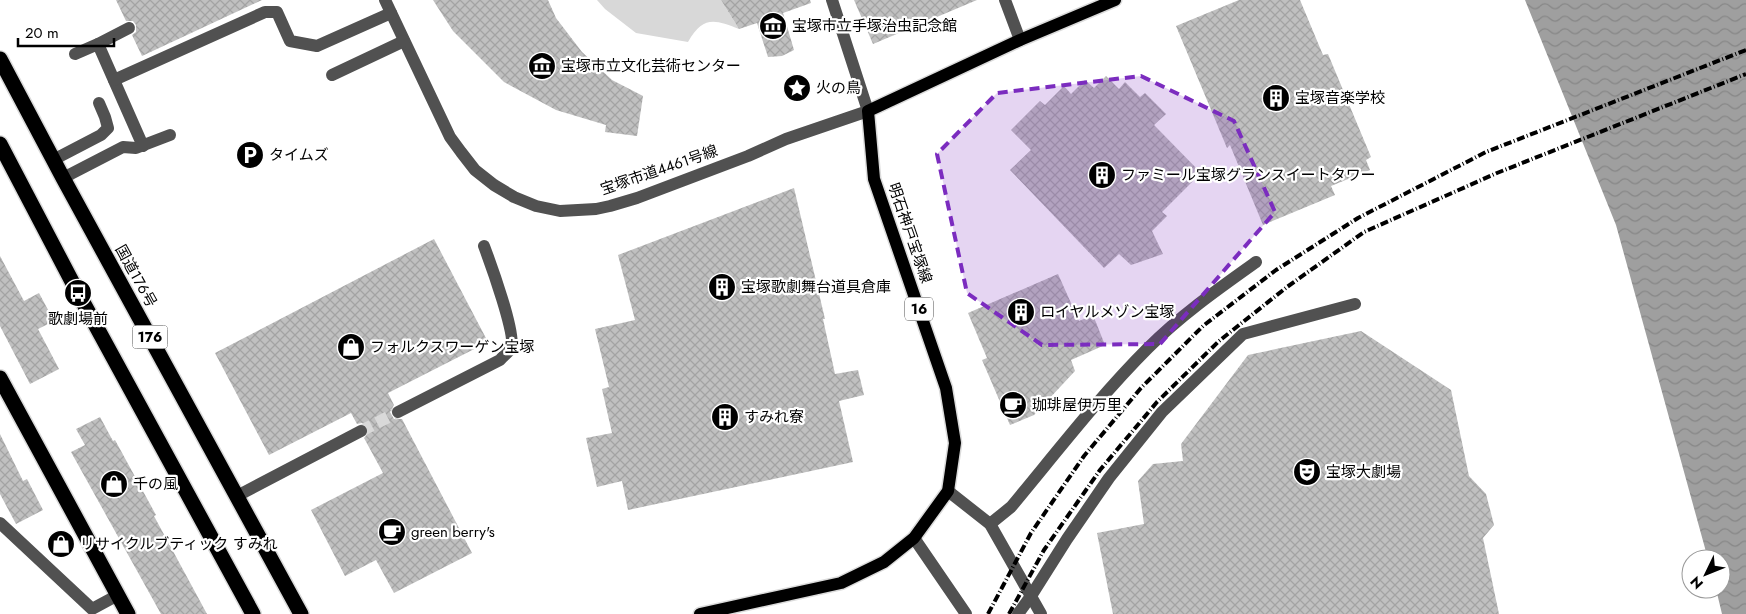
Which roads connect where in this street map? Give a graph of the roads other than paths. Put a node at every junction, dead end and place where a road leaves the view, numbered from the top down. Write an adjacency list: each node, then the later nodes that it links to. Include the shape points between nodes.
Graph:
1 (385, 0): 7 (street, 宝塚市道4461号線)
2 (832, 0): 17 (street)
3 (1005, 0): 9 (street)
4 (1115, 0): 5 (main road)
5 (1094, 4): 9 (main road)
6 (274, 6): 7 (street, via 290,41 316,46); 15 (street)
7 (391, 13): 10 (street, 宝塚市道4461号線)
8 (129, 28): 11 (street)
9 (1020, 40): 17 (main road)
10 (404, 41): 14 (street); 17 (street, 宝塚市道4461号線, via 450,137 475,170 514,197 560,211 596,209 636,198 786,139)
11 (98, 44): 12 (street); 15 (street)
12 (75, 54)
13 (0, 58): 21 (highway, 国道176号 / 176)
14 (332, 75)
15 (114, 80): 20 (street)
16 (99, 103): 21 (street, via 108,128)
17 (868, 111): 29 (main road, 明石神戸宝塚線 / 16, via 874,179 946,388 955,442)
18 (170, 135): 20 (street)
19 (0, 144): 37 (highway, 176)
20 (143, 146): 22 (street, via 123,146)
21 (54, 160): 22 (highway, 国道176号 / 176)
22 (63, 178): 30 (highway, 国道176号 / 176)
23 (484, 246): 27 (street, via 506,315 511,348 500,360)
24 (1256, 262): 32 (street, via 1207,297 1149,347 1011,507)
25 (1354, 304): 35 (street, via 1242,334 1162,412 1109,478)
26 (0, 378): 34 (highway)
27 (398, 412)
28 (361, 432): 30 (street)
29 (948, 491): 32 (street); 33 (main road, 明石神戸宝塚線 / 16)
30 (237, 496): 38 (highway, 国道176号 / 176)
31 (0, 523): 34 (street, via 92,609)
32 (990, 524): 35 (street)
33 (914, 538): 39 (main road, 明石神戸宝塚線 / 16, via 884,562 841,583); 40 (street)
34 (118, 595): 36 (highway)
35 (1031, 596): 41 (street); 42 (street)
36 (128, 614)
37 (252, 614)
38 (301, 614)
39 (700, 614)
40 (966, 614)
41 (1018, 614)
42 (1041, 614)

